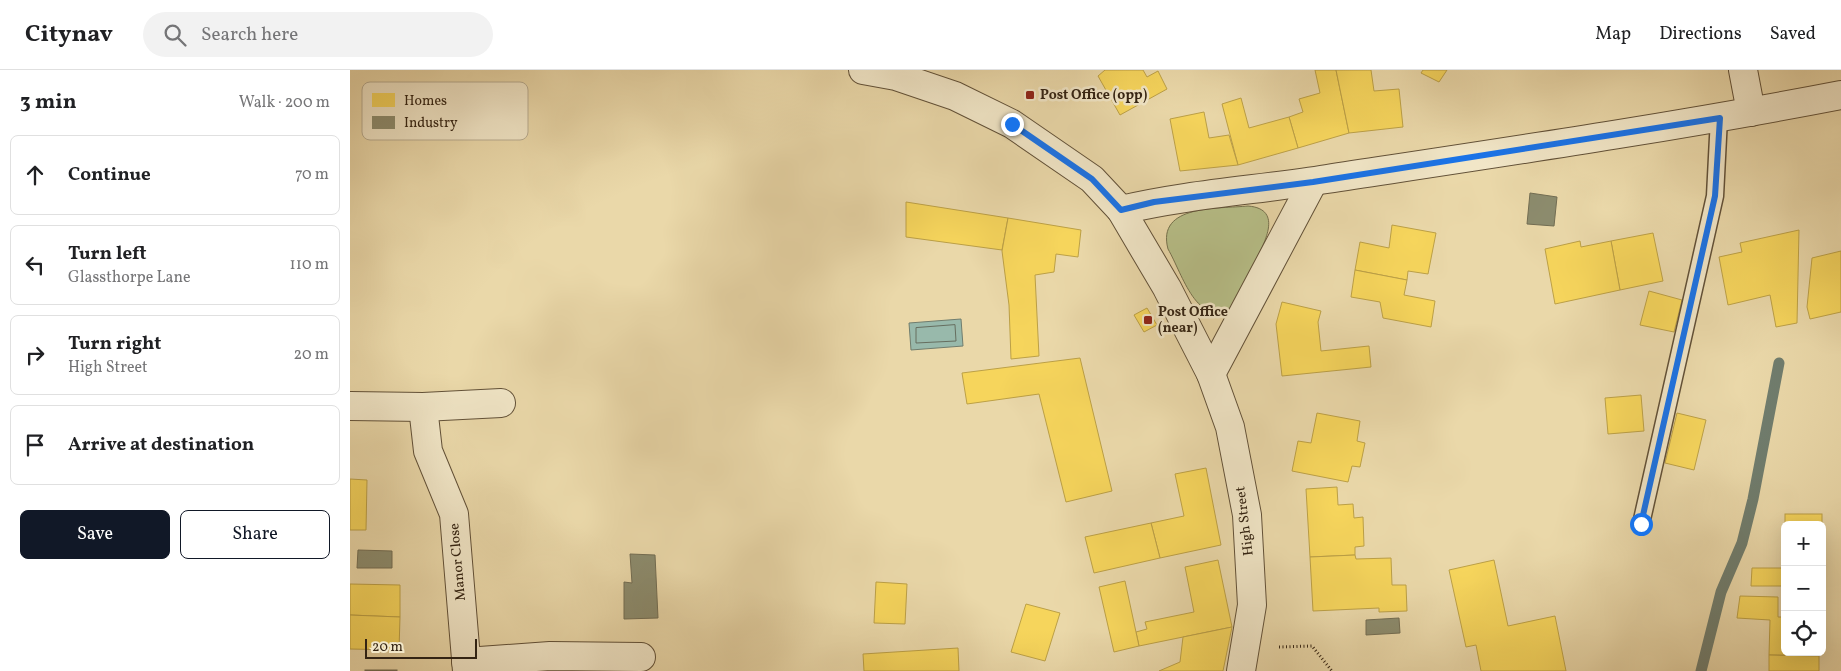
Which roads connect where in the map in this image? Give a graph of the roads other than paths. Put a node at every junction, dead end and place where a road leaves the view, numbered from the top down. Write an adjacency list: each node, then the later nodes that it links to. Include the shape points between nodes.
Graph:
1 (863, 70): 3 (street, High Street)
2 (1742, 70): 5 (street)
3 (897, 73): 8 (street, High Street, via 1012,124 1092,179)
4 (1841, 95): 5 (street)
5 (1751, 112): 6 (street)
6 (1720, 118): 7 (street); 13 (lane, via 1715,196)
7 (1313, 182): 8 (street, via 1154,202); 9 (street)
8 (1121, 210): 9 (street, High Street, via 1167,288)
9 (1211, 374): 15 (street, High Street, via 1230,427 1246,515 1252,605)
10 (501, 403): 12 (street)
11 (350, 406): 12 (street)
12 (424, 407): 16 (street, Manor Close, via 428,451 454,514)
13 (1641, 524)
14 (641, 657): 16 (street, Manor Close, via 550,656)
15 (1244, 660)
16 (466, 666)

